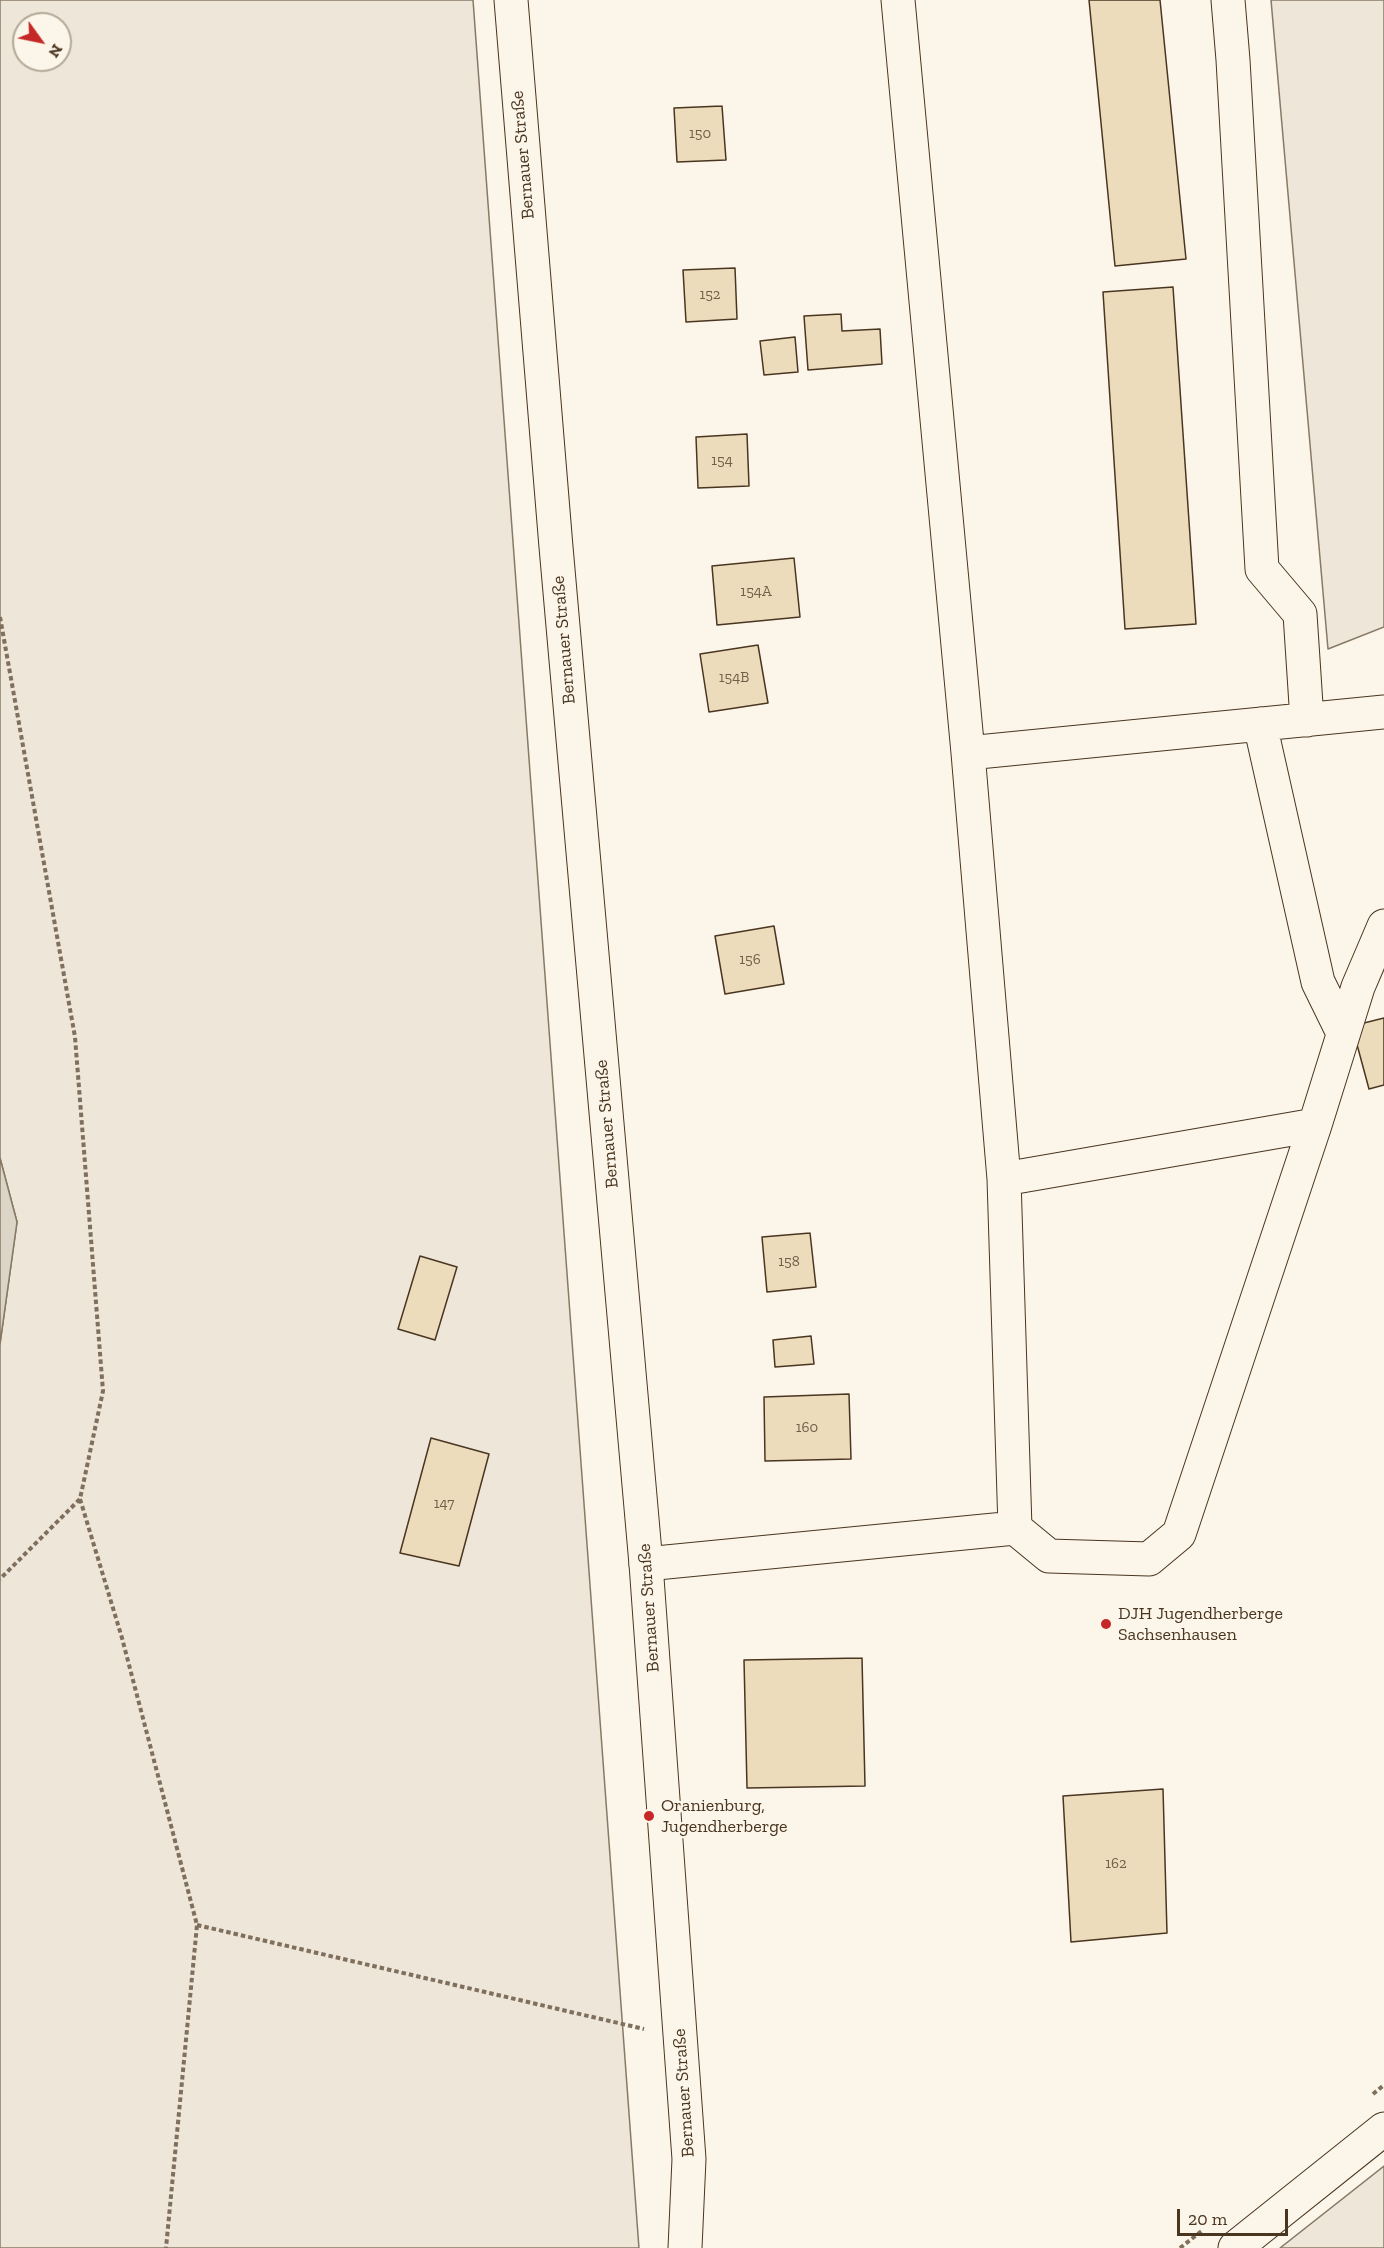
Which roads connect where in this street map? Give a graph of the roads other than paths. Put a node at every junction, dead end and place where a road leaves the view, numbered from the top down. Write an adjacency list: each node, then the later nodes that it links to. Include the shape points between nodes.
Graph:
1 (511, 0): 14 (main road, Bernauer Straße)
2 (898, 0): 7 (main road)
3 (1228, 0): 5 (main road, via 1262,569 1300,614)
4 (1384, 712): 5 (main road)
5 (1307, 720): 6 (main road)
6 (1260, 724): 7 (main road); 10 (main road, via 1318,982)
7 (968, 753): 12 (main road)
8 (1384, 926): 9 (main road)
9 (1371, 984): 10 (main road)
10 (1343, 1033): 11 (main road)
11 (1315, 1125): 12 (main road); 13 (main road, via 1179,1534 1149,1559 1048,1556)
12 (1004, 1179): 13 (main road)
13 (1015, 1528): 14 (main road)
14 (646, 1564): 16 (main road, Bernauer Straße, via 689,2159)
15 (1384, 2129): 17 (main road)
16 (685, 2248)
17 (1235, 2248)

